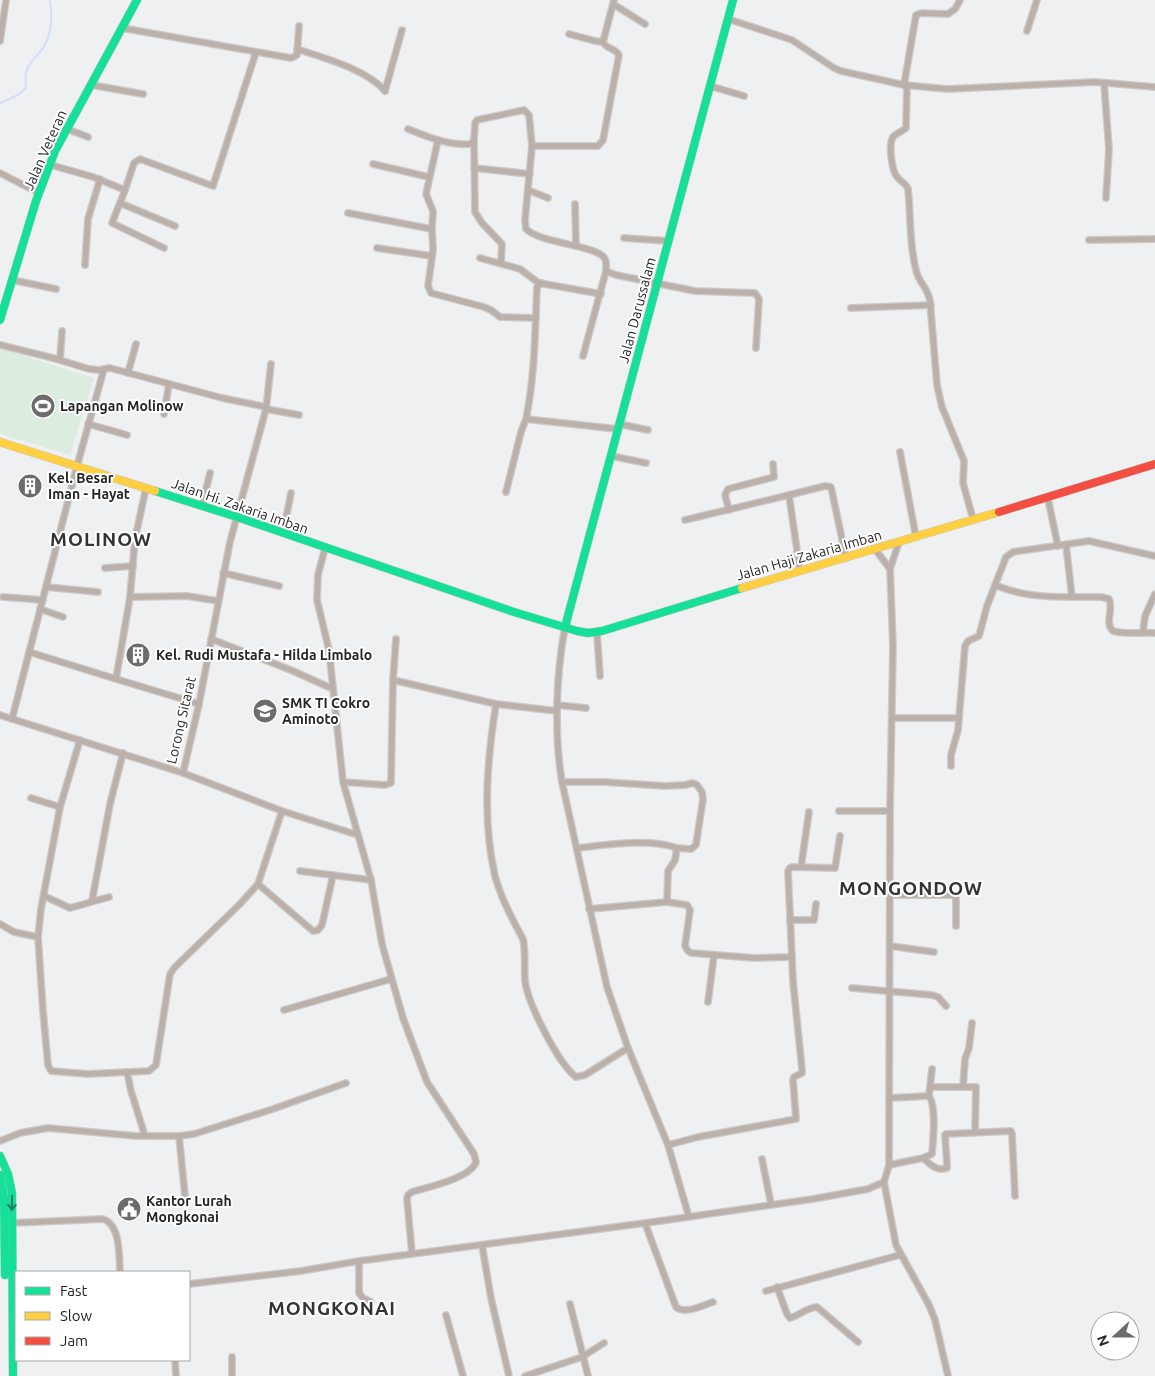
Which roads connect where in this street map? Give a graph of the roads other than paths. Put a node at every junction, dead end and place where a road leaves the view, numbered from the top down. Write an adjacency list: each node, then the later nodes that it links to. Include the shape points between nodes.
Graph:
1 (6, 0): 9 (street)
2 (137, 0): 11 (main road, Jalan Veteran)
3 (733, 0): 7 (main road, Jalan Darussalam)
4 (960, 0): 21 (street, via 948,14 916,15)
5 (1037, 0): 13 (street)
6 (613, 2): 8 (street); 16 (street)
7 (728, 19): 21 (street, via 792,40 841,71); 22 (main road, Jalan Darussalam)
8 (645, 24)
9 (1, 26): 15 (street)
10 (299, 26): 17 (street)
11 (122, 28): 18 (street); 20 (main road, Jalan Veteran)
12 (402, 30): 17 (street, via 385,91 353,70)
13 (1027, 31)
14 (569, 34): 16 (street)
15 (0, 41)
16 (603, 42): 31 (street, via 619,56 601,145)
17 (297, 49): 18 (street, via 291,58)
18 (256, 52): 39 (street, via 213,186 140,159 134,163)
19 (1104, 83): 21 (street, via 947,89); 23 (street); 43 (street, via 1109,149)
20 (91, 85): 24 (street); 26 (main road, Jalan Veteran)
21 (906, 85): 66 (street, via 906,128 892,139 892,157 896,175 908,189 915,265 919,280 928,290)
22 (710, 86): 25 (street); 52 (main road, Jalan Darussalam)
23 (1155, 87)
24 (143, 94)
25 (744, 96)
26 (67, 129): 28 (street); 33 (main road, Jalan Veteran)
27 (408, 129): 29 (street)
28 (88, 137)
29 (438, 140): 30 (street, via 460,144); 37 (street)
30 (474, 141): 31 (street, via 477,120 524,110 530,115); 34 (street)
31 (532, 146): 36 (street)
32 (373, 164): 37 (street)
33 (50, 165): 38 (street); 41 (main road, Jalan Veteran)
34 (474, 168): 36 (street); 58 (street, via 475,212 502,244)
35 (0, 173): 41 (street)
36 (530, 174): 40 (street)
37 (429, 176): 48 (street, via 426,194 432,212)
38 (100, 179): 39 (street); 59 (street, via 88,219)
39 (125, 190): 44 (street)
40 (528, 190): 42 (street); 53 (street, via 526,229 534,236)
41 (39, 193): 61 (main road, Jalan Veteran)
42 (548, 198)
43 (1106, 198)
44 (120, 203): 47 (street); 54 (street, via 112,223)
45 (575, 204): 53 (street)
46 (348, 212): 48 (street)
47 (175, 226)
48 (432, 229): 56 (street)
49 (624, 238): 52 (street)
50 (1155, 239): 51 (street)
51 (1089, 240)
52 (669, 241): 63 (main road, Jalan Darussalam)
53 (576, 246): 60 (street, via 604,257)
54 (164, 248)
55 (377, 248): 56 (street)
56 (432, 256): 68 (street, via 428,286 431,293 491,310 500,317)
57 (480, 258): 58 (street)
58 (501, 263): 62 (street, via 520,269)
59 (85, 265)
60 (606, 271): 63 (street); 65 (street)
61 (12, 280): 64 (street); 69 (main road, Jalan Veteran)
62 (540, 284): 65 (street); 68 (street, via 537,287)
63 (657, 284): 73 (street, via 755,294 758,299); 85 (main road, Jalan Darussalam)
64 (56, 289)
65 (601, 294): 74 (street)
66 (930, 306): 67 (street); 104 (street, via 937,385 942,407 964,461 963,483)
67 (851, 308)
68 (536, 318): 83 (street)
69 (0, 320)
70 (62, 331): 75 (street)
71 (136, 344): 78 (street)
72 (0, 345): 75 (street)
73 (756, 348)
74 (583, 356)
75 (60, 360): 77 (street, via 89,369)
76 (271, 364): 80 (street, Lorong Sitarat)
77 (104, 369): 78 (street); 84 (street)
78 (128, 373): 79 (street)
79 (169, 384): 80 (street); 81 (street)
80 (266, 408): 82 (street); 103 (street, Lorong Sitarat)
81 (164, 414)
82 (299, 415)
83 (526, 418): 85 (street); 97 (street)
84 (88, 424): 87 (street); 94 (street)
85 (618, 427): 86 (street); 90 (main road, Jalan Darussalam)
86 (648, 430)
87 (127, 435)
88 (0, 442): 94 (main road, Jalan Hi. Zakaria Imban)
89 (900, 452): 107 (street)
90 (611, 456): 91 (street); 133 (main road, Jalan Darussalam)
91 (646, 463)
92 (773, 464): 102 (street, via 774,477 728,489 725,496)
93 (1155, 464): 100 (main road, Jalan Haji Zakaria Imban)
94 (77, 466): 96 (main road, Jalan Hi. Zakaria Imban); 122 (street)
95 (210, 473): 101 (street)
96 (146, 488): 101 (main road, Jalan Hi. Zakaria Imban); 115 (street)
97 (506, 492)
98 (291, 493): 106 (street)
99 (790, 496): 102 (street); 114 (street, via 831,487); 118 (street)
100 (1048, 499): 104 (main road, Jalan Haji Zakaria Imban); 110 (street)
101 (202, 506): 103 (main road, Jalan Hi. Zakaria Imban)
102 (729, 510): 105 (street)
103 (237, 517): 106 (main road, Jalan Hi. Zakaria Imban); 119 (street, Lorong Sitarat)
104 (973, 519): 107 (main road, Jalan Haji Zakaria Imban)
105 (685, 520)
106 (283, 534): 111 (main road, Jalan Hi. Zakaria Imban)
107 (916, 537): 108 (main road, Jalan Haji Zakaria Imban)
108 (899, 542): 112 (main road, Jalan Haji Zakaria Imban); 117 (street)
109 (1066, 545): 110 (street); 113 (street, via 1089,541); 128 (street)
110 (1058, 546): 120 (street, via 1009,554)
111 (325, 548): 125 (main road, Jalan Hi. Zakaria Imban); 143 (street, via 316,590 329,650)
112 (875, 549): 114 (main road, Jalan Haji Zakaria Imban); 117 (street)
113 (1155, 556)
114 (846, 558): 118 (main road, Jalan Haji Zakaria Imban)
115 (133, 566): 116 (street); 127 (street)
116 (105, 568)
117 (890, 569): 149 (street)
118 (800, 571): 135 (main road, Jalan Haji Zakaria Imban)
119 (223, 573): 121 (street); 130 (street, Lorong Sitarat)
120 (995, 585): 128 (street, via 1023,594); 150 (street, via 979,636 965,646)
121 (279, 586)
122 (46, 587): 123 (street); 129 (street)
123 (98, 592)
124 (1155, 594): 134 (street, via 1145,616)
125 (471, 596): 133 (main road, Jalan Haji Zakaria Imban)
126 (3, 597): 129 (street)
127 (130, 597): 130 (street, via 187,596); 141 (street)
128 (1072, 598): 134 (street, via 1107,598 1111,603 1111,630 1125,634)
129 (43, 600): 131 (street)
130 (218, 601): 137 (street, Lorong Sitarat)
131 (40, 609): 132 (street); 139 (street)
132 (63, 616)
133 (564, 627): 135 (main road, Jalan Haji Zakaria Imban); 146 (street)
134 (1143, 632): 136 (street)
135 (597, 633): 140 (street)
136 (1155, 633)
137 (211, 639): 143 (street); 144 (street, Lorong Sitarat)
138 (396, 639): 142 (street)
139 (29, 652): 141 (street); 151 (street)
140 (600, 676)
141 (116, 679): 144 (street)
142 (393, 680): 145 (street); 156 (street, via 391,783)
143 (333, 690): 156 (street)
144 (199, 704): 155 (street, Lorong Sitarat)
145 (496, 704): 146 (street); 195 (street, via 487,770 489,836 495,878 523,939 529,997 547,1037 576,1077 585,1075)
146 (557, 708): 147 (street); 157 (street)
147 (586, 708)
148 (0, 715): 151 (street, Lorong Sitarat)
149 (893, 718): 150 (street); 160 (street)
150 (959, 718): 154 (street)
151 (12, 719): 152 (street, Lorong Sitarat)
152 (80, 740): 153 (street, Lorong Sitarat); 159 (street)
153 (123, 753): 155 (street, Lorong Sitarat); 175 (street)
154 (951, 766)
155 (183, 773): 161 (street)
156 (342, 782): 164 (street)
157 (562, 782): 166 (street); 167 (street, via 698,785 703,798 696,845 691,849)
158 (31, 798): 159 (street)
159 (60, 807): 176 (street)
160 (890, 810): 162 (street); 173 (street)
161 (282, 811): 164 (street); 172 (street)
162 (839, 811)
163 (809, 812): 168 (street)
164 (358, 835): 171 (street)
165 (840, 836): 168 (street, via 835,868)
166 (577, 848): 167 (street, via 640,844); 179 (street)
167 (677, 848): 177 (street, via 675,860 668,871)
168 (801, 867): 180 (street, via 792,867 788,871)
169 (300, 871): 170 (street)
170 (333, 875): 171 (street); 172 (street, via 322,925 313,931)
171 (371, 880): 188 (street)
172 (258, 884): 197 (street, via 172,971 156,1065 152,1069)
173 (891, 895): 182 (street, via 953,895 956,898); 184 (street)
174 (109, 897): 175 (street)
175 (92, 901): 176 (street, via 70,908)
176 (42, 902): 183 (street)
177 (667, 902): 179 (street); 186 (street, via 687,905 690,910 685,940 688,951)
178 (816, 904): 180 (street, via 814,920)
179 (589, 909): 195 (street, via 607,987)
180 (790, 920): 187 (street)
181 (0, 924): 183 (street, via 14,932)
182 (956, 926)
183 (38, 937): 197 (street, via 50,1069 58,1073)
184 (890, 946): 185 (street); 190 (street)
185 (934, 952)
186 (714, 955): 187 (street); 191 (street)
187 (792, 957): 207 (street, via 802,1069 802,1073 793,1080 796,1119)
188 (391, 980): 193 (street); 221 (street, via 427,1082 476,1162 460,1176 408,1195)
189 (852, 988): 190 (street)
190 (890, 991): 192 (street, via 932,995); 202 (street)
191 (708, 1002)
192 (946, 1006)
193 (284, 1010)
194 (972, 1023): 200 (street)
195 (628, 1048): 207 (street)
196 (932, 1069): 199 (street)
197 (127, 1072): 204 (street)
198 (346, 1083): 205 (street, via 207,1131)
199 (931, 1087): 200 (street); 201 (street)
200 (963, 1087): 203 (street, via 976,1087 977,1090)
201 (929, 1096): 202 (street); 209 (street, via 934,1119 932,1154)
202 (889, 1098): 211 (street)
203 (975, 1132): 209 (street, via 945,1135 947,1168 935,1168); 215 (street, via 1011,1131)
204 (145, 1136): 205 (street); 206 (street, via 48,1128)
205 (179, 1136): 214 (street)
206 (0, 1141)
207 (668, 1145): 217 (street)
208 (0, 1156): 218 (main road, one-way to 218, via 11,1183)
209 (923, 1158): 211 (street)
210 (762, 1159): 216 (street)
211 (889, 1165): 213 (street)
212 (0, 1175): 231 (main road)
213 (884, 1182): 216 (street, via 868,1189); 222 (street)
214 (185, 1196)
215 (1015, 1196)
216 (771, 1204): 217 (street)
217 (689, 1217): 219 (street)
218 (12, 1223): 224 (street, via 108,1221 115,1230); 231 (main road)
219 (644, 1223): 220 (street); 229 (street, via 676,1307 685,1310)
220 (482, 1245): 221 (street); 244 (street)
221 (412, 1254): 223 (street)
222 (900, 1255): 226 (street); 247 (street, via 929,1305)
223 (359, 1261): 225 (street); 228 (street, via 359,1293)
224 (120, 1271)
225 (190, 1284)
226 (777, 1287): 227 (street); 233 (street, via 790,1318 817,1307)
227 (766, 1291)
228 (371, 1302)
229 (713, 1302)
230 (570, 1304): 236 (street)
231 (11, 1306): 239 (main road); 240 (main road)
232 (446, 1315): 243 (street)
233 (858, 1342)
234 (604, 1343): 236 (street)
235 (232, 1357): 242 (street)
236 (582, 1357): 238 (street); 246 (street)
237 (175, 1361): 241 (street)
238 (545, 1373): 245 (street)
239 (6, 1376)
240 (13, 1376)
241 (176, 1376)
242 (232, 1376)
243 (462, 1376)
244 (509, 1376)
245 (525, 1376)
246 (588, 1376)
247 (948, 1376)

